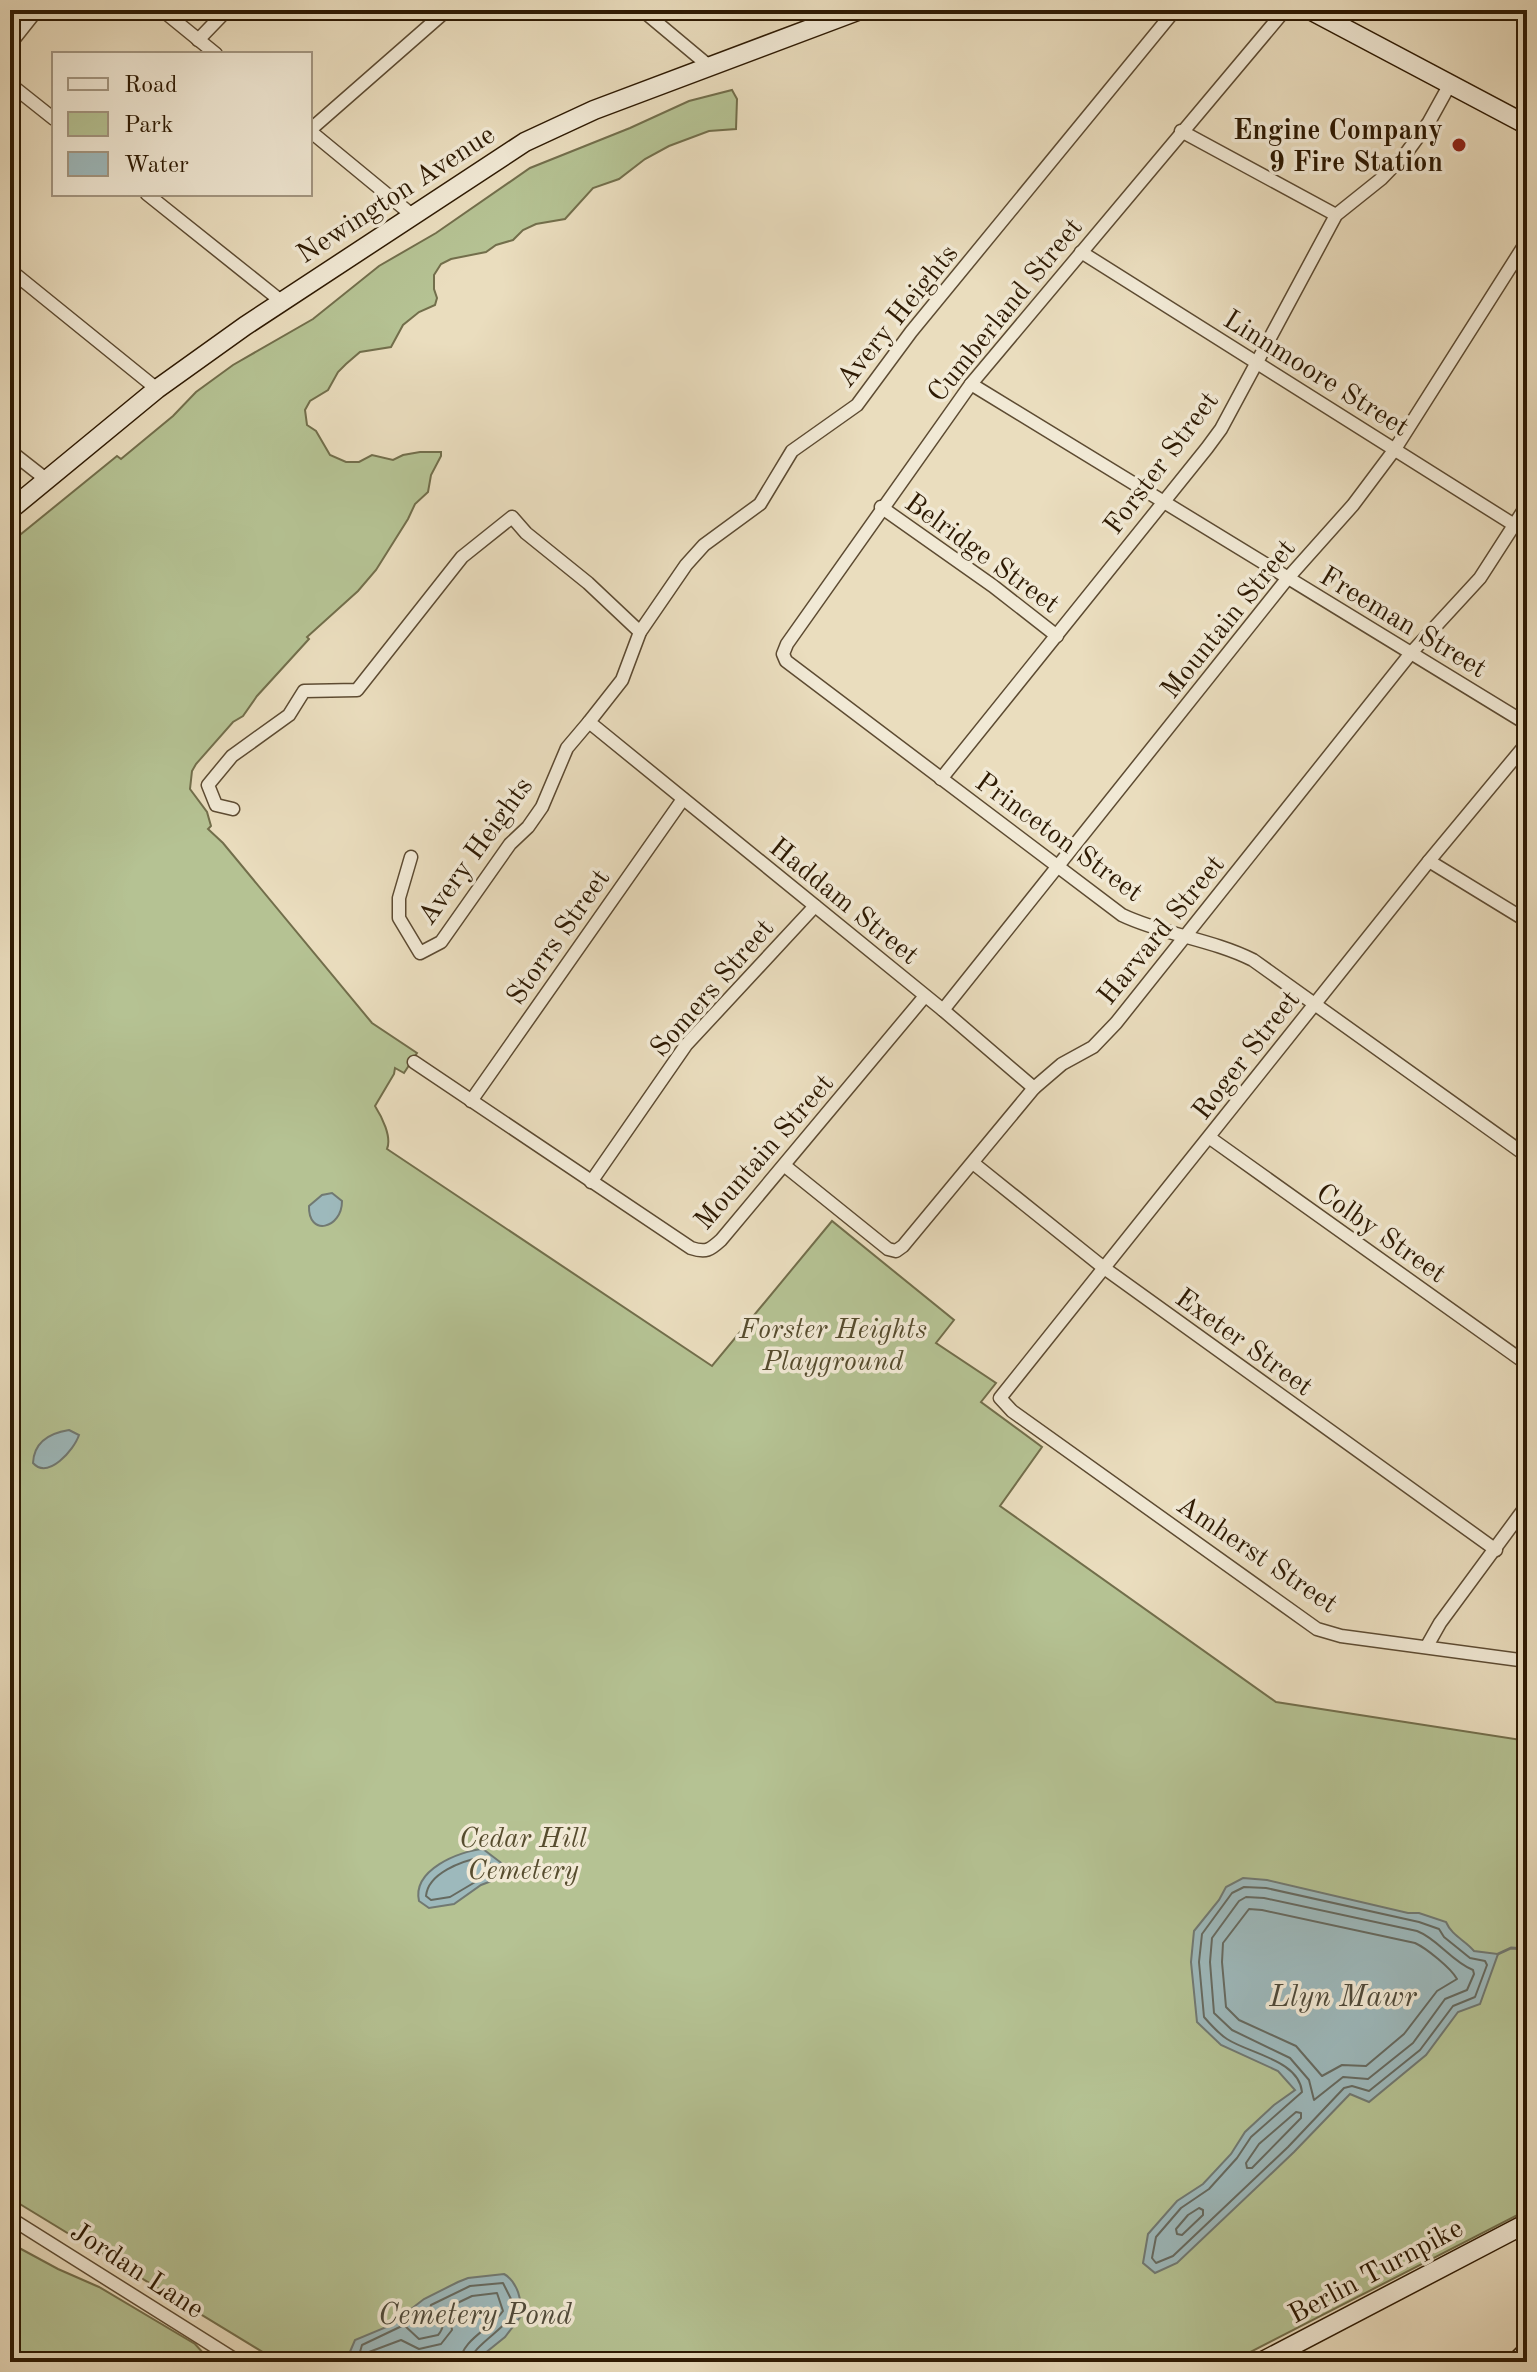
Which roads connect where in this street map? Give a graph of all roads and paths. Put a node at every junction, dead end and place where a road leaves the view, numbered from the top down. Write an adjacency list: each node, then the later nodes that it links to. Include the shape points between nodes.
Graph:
1 (37, 10): 11 (street)
2 (162, 10): 10 (street)
3 (227, 10): 10 (street)
4 (447, 10): 18 (street)
5 (642, 10): 13 (street)
6 (860, 10): 13 (main road, Newington Avenue)
7 (1175, 10): 41 (street, Avery Heights, via 857,405 792,451 760,504 704,545)
8 (1285, 10): 19 (street, Cumberland Street)
9 (1310, 10): 15 (main road)
10 (198, 40): 12 (street)
11 (10, 44)
12 (213, 52)
13 (709, 66): 22 (main road, Newington Avenue, via 553,128)
14 (10, 84): 16 (street)
15 (1450, 84): 17 (main road); 23 (street, Forster Street, via 1407,152)
16 (52, 117)
17 (1527, 125)
18 (312, 128)
19 (1181, 131): 23 (street); 25 (street, Cumberland Street)
20 (312, 132): 22 (street)
21 (150, 196): 27 (street)
22 (412, 215): 27 (main road, Newington Avenue)
23 (1336, 215): 28 (street, Forster Street)
24 (1527, 241): 31 (street, Mountain Street)
25 (1081, 252): 28 (street, Linnmoore Street); 29 (street, Cumberland Street)
26 (10, 270): 30 (street)
27 (281, 301): 30 (main road, Newington Avenue)
28 (1257, 361): 31 (street, Linnmoore Street); 34 (street, Forster Street, via 1221,429)
29 (971, 384): 34 (street, Freeman Street); 36 (street, Cumberland Street)
30 (157, 389): 33 (main road, Newington Avenue)
31 (1395, 449): 38 (street, Linnmoore Street); 40 (street, Mountain Street)
32 (10, 451): 33 (street)
33 (47, 480): 37 (main road, Newington Avenue)
34 (1163, 502): 40 (street, Freeman Street); 42 (street, Forster Street)
35 (1527, 505): 38 (street, Harvard Street)
36 (881, 507): 42 (street, Belridge Street); 44 (street, Cumberland Street)
37 (10, 510)
38 (1514, 525): 39 (street, Linnmoore Street); 43 (street, Harvard Street, via 1480,578)
39 (1527, 533)
40 (1287, 579): 43 (street, Freeman Street); 53 (street, Mountain Street)
41 (640, 632): 45 (street, Avery Heights, via 622,680); 50 (street, via 512,517 462,557 357,690 304,691 289,715 232,756 208,785 216,805)
42 (1057, 636): 48 (street, Forster Street)
43 (1411, 653): 46 (street, Freeman Street); 56 (street, Harvard Street)
44 (783, 654): 48 (street, Princeton Street)
45 (589, 722): 49 (street, Haddam Street); 51 (street, Avery Heights, via 567,748 528,827 510,844 441,942 420,953 399,918)
46 (1527, 724)
47 (1527, 743): 52 (street, Roger Street)
48 (941, 779): 53 (street, Princeton Street)
49 (683, 799): 54 (street, Haddam Street); 62 (street, Storrs Street)
50 (233, 809)
51 (411, 857)
52 (1429, 861): 55 (street); 58 (street, Roger Street)
53 (1056, 867): 56 (street, Princeton Street, via 1122,915); 59 (street, Mountain Street)
54 (815, 906): 57 (street, Haddam Street); 67 (street, Somers Street, via 686,1045)
55 (1527, 921)
56 (1186, 936): 58 (street, Princeton Street, via 1253,960); 61 (street, Harvard Street, via 1101,1039)
57 (925, 996): 59 (street, Haddam Street); 66 (street, Mountain Street)
58 (1315, 1004): 63 (street, Roger Street); 64 (street, Princeton Street)
59 (943, 1010): 61 (street, Haddam Street)
60 (414, 1062): 62 (street, Mountain Street)
61 (1034, 1088): 65 (street, Harvard Street)
62 (471, 1101): 67 (street, Mountain Street)
63 (1210, 1138): 68 (street, Roger Street); 69 (street, Colby Street)
64 (1527, 1156)
65 (973, 1163): 66 (street, Harvard Street, via 903,1246 892,1251); 68 (street, Exeter Street)
66 (785, 1166): 67 (street, Mountain Street, via 721,1240 703,1252)
67 (591, 1182)
68 (1104, 1268): 70 (street, Roger Street); 72 (street, Exeter Street)
69 (1527, 1364)
70 (1001, 1395): 73 (street, Amherst Street, via 1012,1411 1317,1629)
71 (1527, 1505): 72 (street)
72 (1496, 1550): 73 (street)
73 (1427, 1646): 74 (street, Amherst Street)
74 (1527, 1661)
75 (10, 2218): 78 (street, Jordan Lane)
76 (1521, 2226): 79 (main road, Berlin Turnpike)
77 (1527, 2351): 80 (main road)
78 (239, 2362)
79 (1261, 2362)
80 (1516, 2362)

